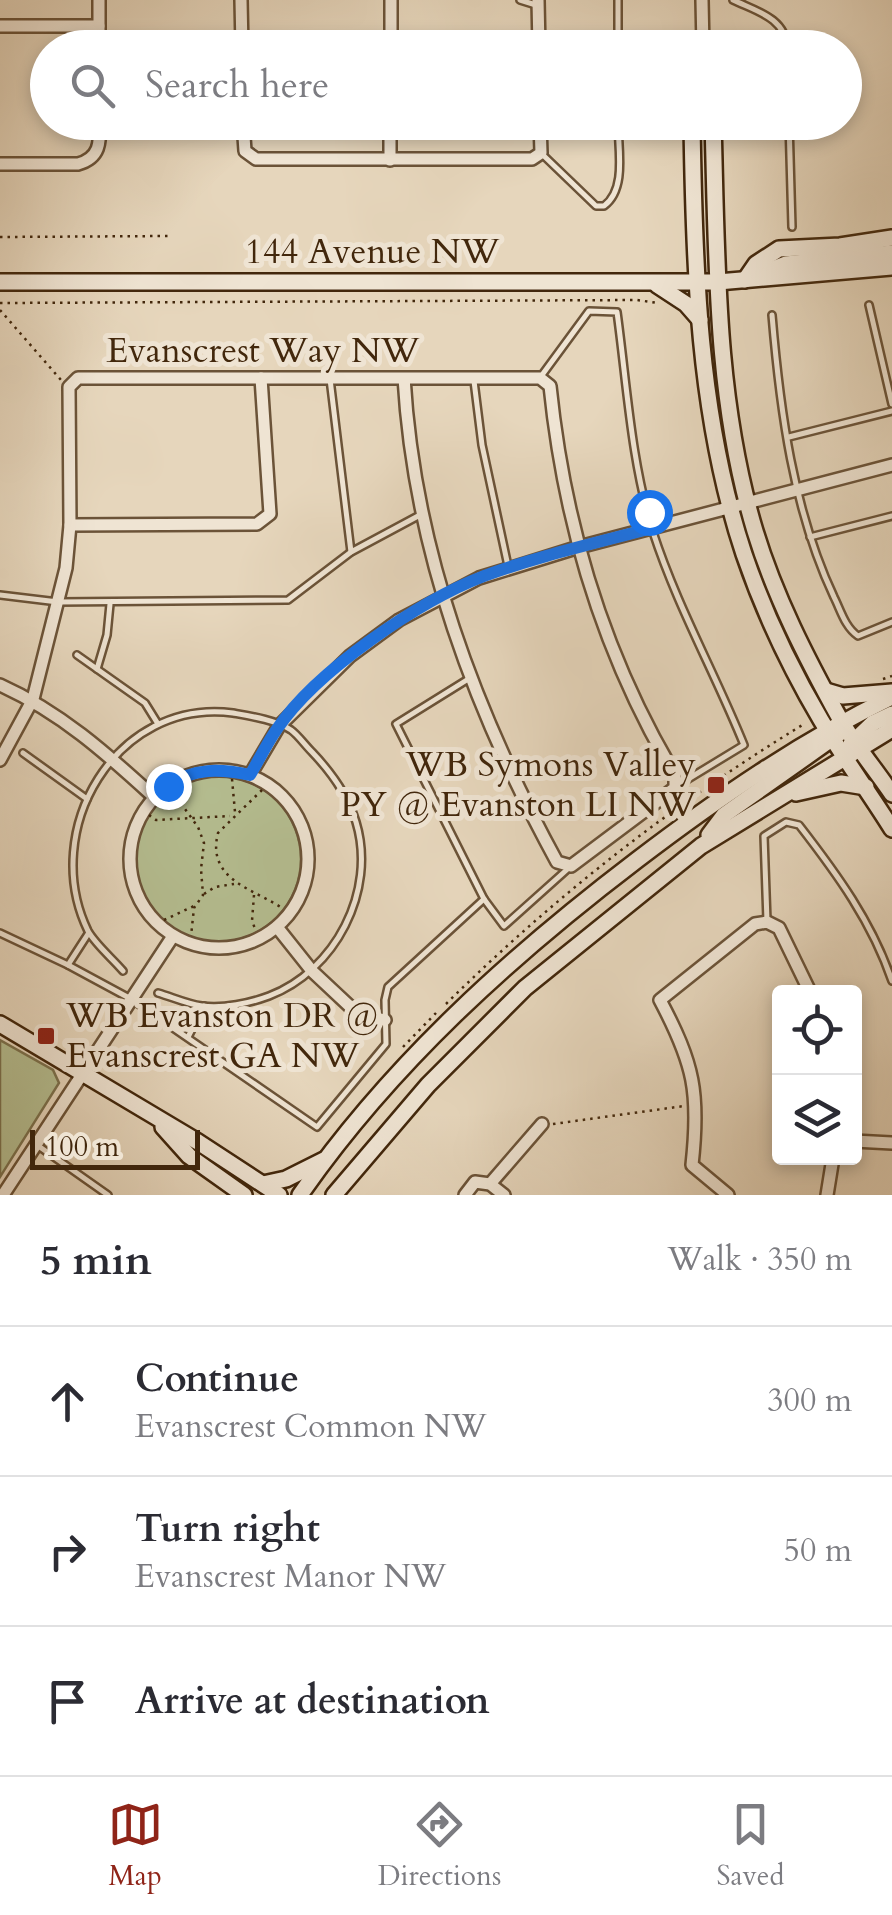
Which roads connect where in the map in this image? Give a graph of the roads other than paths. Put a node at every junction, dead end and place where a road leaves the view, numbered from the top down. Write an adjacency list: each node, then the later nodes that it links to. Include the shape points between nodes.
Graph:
1 (99, 0): 10 (street)
2 (242, 0): 12 (street)
3 (391, 0): 13 (street)
4 (520, 0): 8 (lane)
5 (618, 0): 15 (lane)
6 (702, 0): 16 (street)
7 (734, 0): 17 (lane)
8 (538, 3): 14 (street)
9 (0, 26): 10 (street)
10 (99, 26): 11 (street)
11 (99, 30)
12 (242, 30)
13 (390, 30)
14 (539, 30)
15 (618, 30)
16 (703, 30)
17 (782, 30)
18 (100, 140): 28 (street, via 89,161 78,164)
19 (244, 140): 27 (street, via 256,160)
20 (390, 140): 27 (street)
21 (541, 140): 26 (street)
22 (618, 140): 26 (lane, via 618,182 604,206 596,206)
23 (693, 140): 36 (main road)
24 (714, 140): 37 (main road)
25 (790, 140): 29 (lane)
26 (541, 154): 27 (street)
27 (390, 160)
28 (0, 164)
29 (792, 227)
30 (892, 238): 33 (main road, via 778,249)
31 (892, 253): 33 (main road, 144 Avenue NW, via 786,264)
32 (892, 266): 33 (main road, 144 Avenue NW)
33 (745, 280): 37 (main road, 144 Avenue NW)
34 (0, 282): 35 (main road, 144 Avenue NW)
35 (651, 282): 36 (main road, 144 Avenue NW); 40 (main road)
36 (698, 282): 37 (main road, 144 Avenue NW); 40 (main road)
37 (718, 282): 50 (main road)
38 (869, 305): 46 (lane)
39 (772, 315): 47 (lane)
40 (700, 320): 50 (main road, via 713,424)
41 (260, 378): 45 (street, Evanscrest Way NW); 53 (street, Evanscrest Way NW, via 78,378 69,387); 53 (street, via 270,514 257,524)
42 (404, 378): 43 (street, Evanscrest Way NW); 45 (street, Evanscrest Way NW); 51 (street)
43 (473, 378): 44 (street, Evanscrest Way NW); 58 (lane)
44 (540, 378): 54 (lane, via 589,311 616,312); 56 (street, via 550,386 557,455)
45 (330, 379): 57 (lane)
46 (892, 407): 47 (lane)
47 (788, 437): 49 (lane)
48 (892, 466): 49 (street)
49 (796, 489): 50 (street); 55 (lane)
50 (739, 504): 54 (street); 68 (main road); 75 (main road, via 745,557 781,640)
51 (422, 514): 57 (lane); 60 (street)
52 (892, 516): 55 (lane)
53 (70, 525): 61 (street, Evanscrest Way NW)
54 (652, 528): 56 (street); 83 (lane, via 744,744)
55 (810, 537): 63 (lane, via 849,630 858,636)
56 (579, 548): 58 (street); 83 (street, via 597,609 675,775)
57 (350, 552): 62 (lane, via 288,600)
58 (509, 568): 60 (street)
59 (0, 595): 61 (lane)
60 (443, 598): 66 (street); 73 (street, via 350,656)
61 (58, 602): 62 (lane); 70 (street, Evanscrest Way NW)
62 (110, 602): 65 (lane)
63 (892, 622)
64 (77, 654): 65 (lane)
65 (97, 669): 72 (lane, via 145,704)
66 (470, 678): 90 (street, via 516,786 557,862); 91 (lane, via 396,724)
67 (0, 685): 70 (street)
68 (826, 691): 69 (main road); 75 (main road)
69 (892, 694): 75 (main road)
70 (33, 700): 78 (street); 80 (street, Evanscrest Way NW)
71 (892, 714): 76 (main road, via 872,723)
72 (158, 724): 73 (lane, via 211,710); 78 (lane)
73 (279, 726): 81 (street); 99 (lane, via 333,777 357,825 360,877 354,900 335,946)
74 (892, 729): 76 (main road)
75 (834, 731): 76 (main road); 79 (main road); 89 (main road, via 724,816); 114 (main road, via 680,827 500,969)
76 (858, 743): 79 (main road); 84 (main road)
77 (23, 753): 87 (lane)
78 (111, 757): 85 (street); 87 (lane)
79 (845, 757): 82 (main road); 86 (main road)
80 (0, 760)
81 (250, 775): 85 (street, via 199,772); 93 (street, via 277,790 297,814 307,843 308,874)
82 (866, 786): 86 (main road, via 840,783); 88 (main road)
83 (674, 788): 90 (street)
84 (892, 794)
85 (154, 797): 96 (street, via 132,836 132,882 141,904)
86 (777, 797): 89 (main road)
87 (86, 799): 95 (lane, via 74,830 73,877)
88 (892, 829)
89 (700, 846): 123 (main road, via 525,988)
90 (571, 866): 91 (lane, via 504,926)
91 (484, 899): 105 (lane, via 388,987)
92 (767, 922): 100 (lane, via 764,836 786,822 799,825 844,882); 101 (street, via 778,928); 126 (street, via 755,924 660,1000 685,1047 696,1104 692,1166)
93 (278, 927): 96 (street, via 226,948); 99 (street)
94 (0, 933): 97 (lane)
95 (89, 933): 97 (lane); 98 (lane)
96 (173, 936): 103 (street)
97 (68, 964): 103 (lane)
98 (123, 971)
99 (312, 971): 104 (lane, via 288,989 251,1002); 105 (street, via 359,1015)
100 (892, 982)
101 (806, 985)
102 (158, 993): 104 (lane)
103 (131, 1000): 107 (lane); 108 (street)
104 (204, 1006): 107 (lane)
105 (385, 1020): 107 (lane, via 386,1044 317,1126)
106 (0, 1024): 108 (main road)
107 (188, 1037)
108 (84, 1073): 109 (main road); 113 (street)
109 (157, 1120): 116 (main road); 120 (main road, via 189,1156)
110 (542, 1124): 117 (street)
111 (862, 1142): 112 (street)
112 (892, 1143)
113 (35, 1144): 118 (street); 119 (lane)
114 (327, 1158): 116 (main road); 122 (main road)
115 (832, 1165): 127 (street)
116 (263, 1184): 121 (main road)
117 (490, 1184): 124 (street, via 476,1182); 125 (street)
118 (3, 1195)
119 (108, 1195)
120 (244, 1195)
121 (279, 1195)
122 (300, 1195)
123 (334, 1195)
124 (464, 1195)
125 (504, 1195)
126 (728, 1195)
127 (827, 1195)

